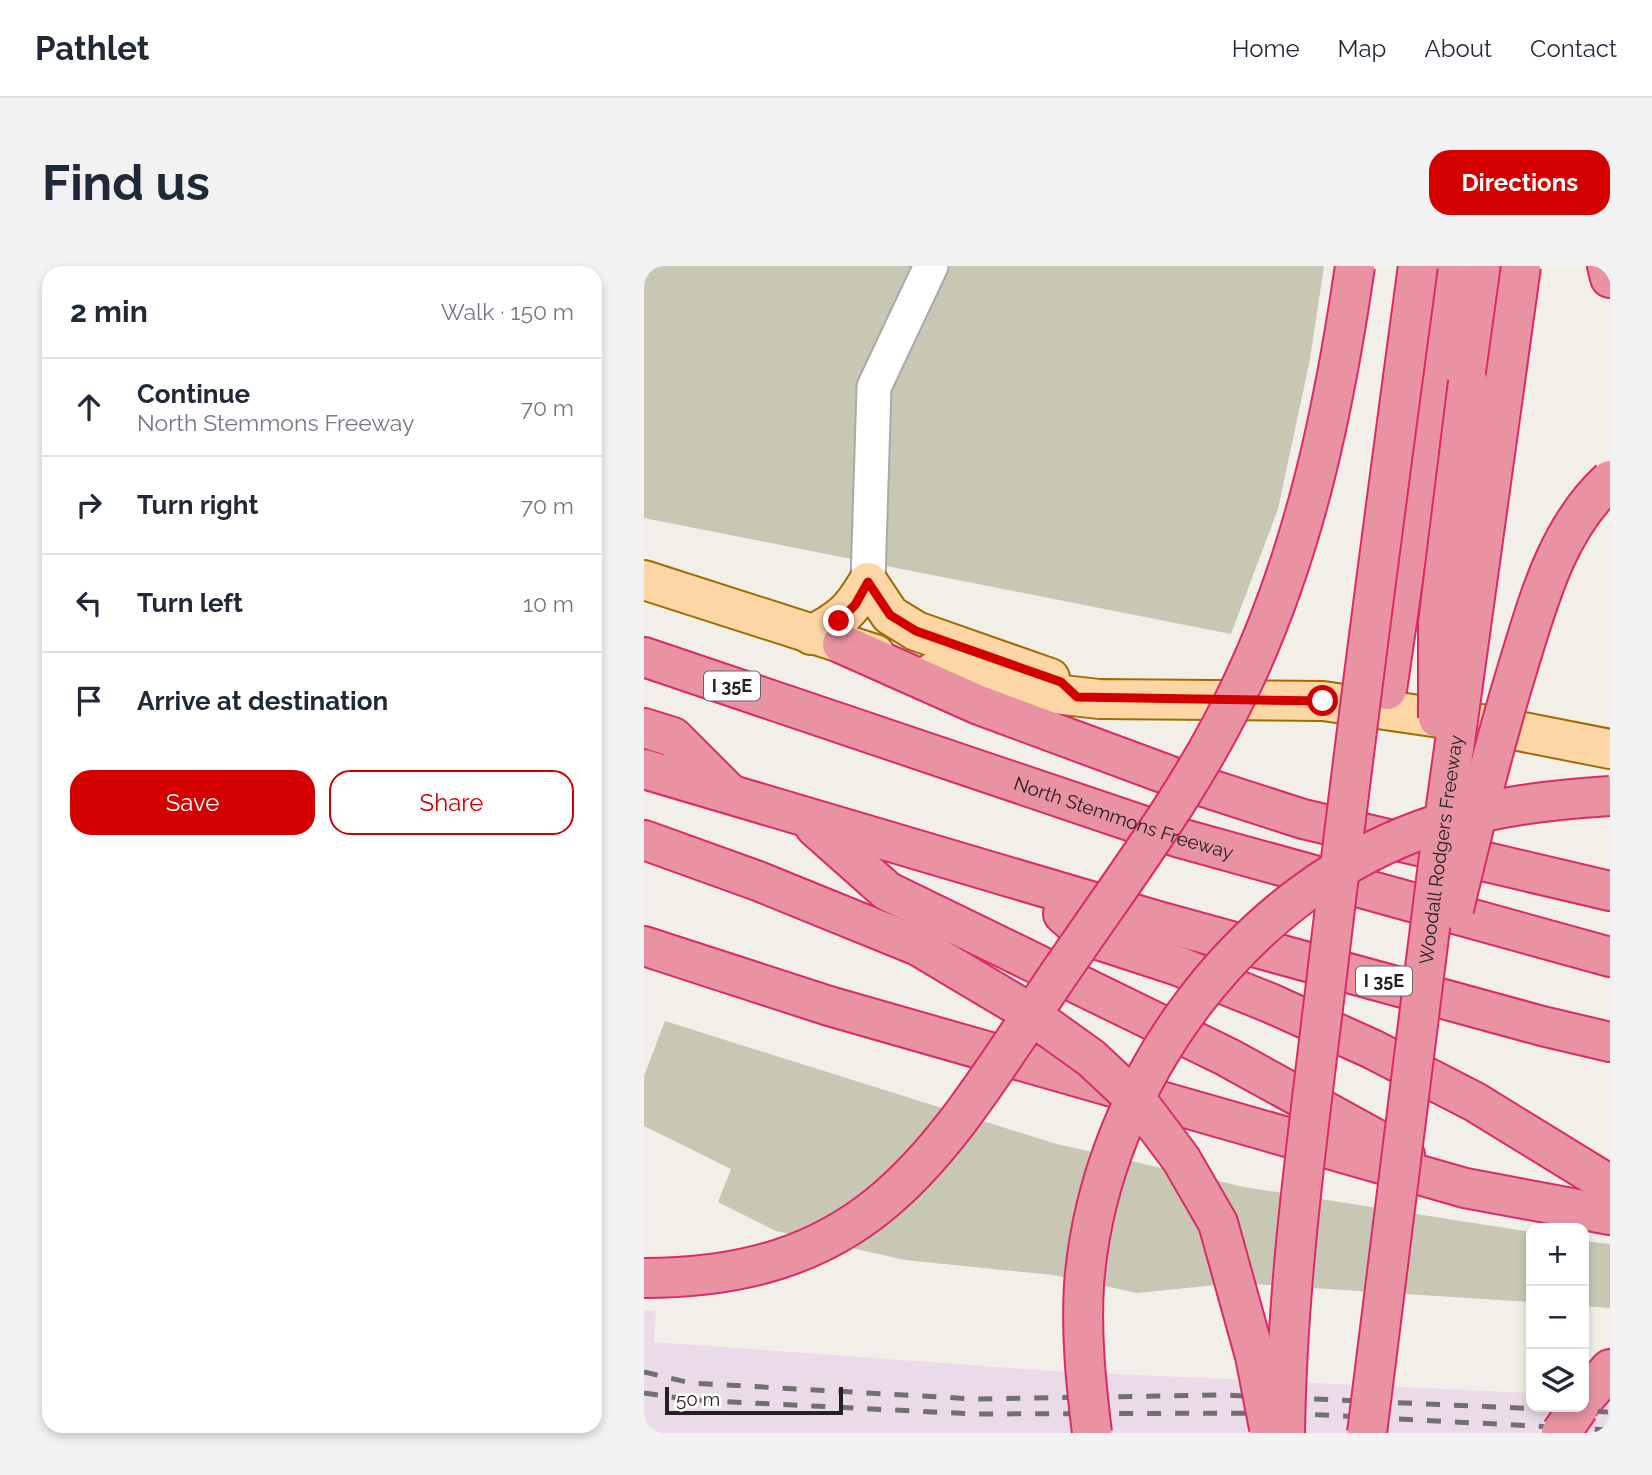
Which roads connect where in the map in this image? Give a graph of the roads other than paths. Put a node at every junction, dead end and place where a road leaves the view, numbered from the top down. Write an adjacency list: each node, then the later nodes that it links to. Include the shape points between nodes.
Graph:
1 (931, 266): 12 (lane, via 874,387)
2 (1354, 266): 34 (highway, bridge, via 1320,466 1296,549 1243,683 1147,846 972,1103 932,1156 888,1200 844,1230 799,1254 724,1274)
3 (1418, 266): 22 (highway, bridge)
4 (1449, 266): 9 (highway)
5 (1484, 266): 9 (highway)
6 (1521, 266): 24 (highway, Woodall Rodgers Freeway, bridge)
7 (1607, 266): 8 (highway)
8 (1610, 278)
9 (1451, 379): 22 (highway, bridge, via 1387,690); 24 (highway, bridge, via 1438,623)
10 (1610, 480): 30 (highway, bridge, via 1569,531 1546,577 1493,748)
11 (644, 580): 13 (main road)
12 (868, 582): 13 (main road); 15 (main road, via 890,615 916,631 1061,682)
13 (826, 639): 15 (main road, via 974,685); 26 (highway, via 979,705 1303,819)
14 (644, 657): 28 (highway, North Stemmons Freeway / I 35E, via 1180,838)
15 (1077, 697): 17 (main road, via 1323,701 1488,725)
16 (644, 728): 19 (highway, via 673,737)
17 (1610, 749)
18 (644, 769): 19 (highway, I 35E)
19 (732, 796): 21 (highway, I 35E)
20 (1610, 796): 38 (highway, bridge, via 1523,802 1437,824 1356,860 1285,906 1215,977 1168,1036 1127,1114 1100,1195 1084,1284 1084,1374)
21 (805, 818): 25 (highway, I 35E); 32 (highway, via 887,891 1227,1057)
22 (1344, 830): 40 (highway, bridge, via 1290,1297)
23 (644, 840): 39 (highway, bridge, via 918,946 1017,1005 1091,1058 1130,1094 1181,1159 1218,1223 1255,1356)
24 (1438, 864): 30 (highway, Woodall Rodgers Freeway, bridge)
25 (1030, 885): 29 (highway, I 35E); 31 (highway, bridge, via 1089,937 1178,966 1372,1049 1475,1102)
26 (1610, 891)
27 (644, 946): 32 (highway, via 829,1006)
28 (1610, 957)
29 (1610, 1042)
30 (1409, 1091): 41 (highway, Woodall Rodgers Freeway, bridge)
31 (1610, 1185)
32 (1465, 1188): 33 (highway)
33 (1610, 1215)
34 (644, 1278)
35 (1610, 1369): 36 (highway)
36 (1589, 1393)
37 (1576, 1412): 42 (highway, bridge)
38 (1092, 1433)
39 (1270, 1433)
40 (1285, 1433)
41 (1367, 1433)
42 (1562, 1433)

